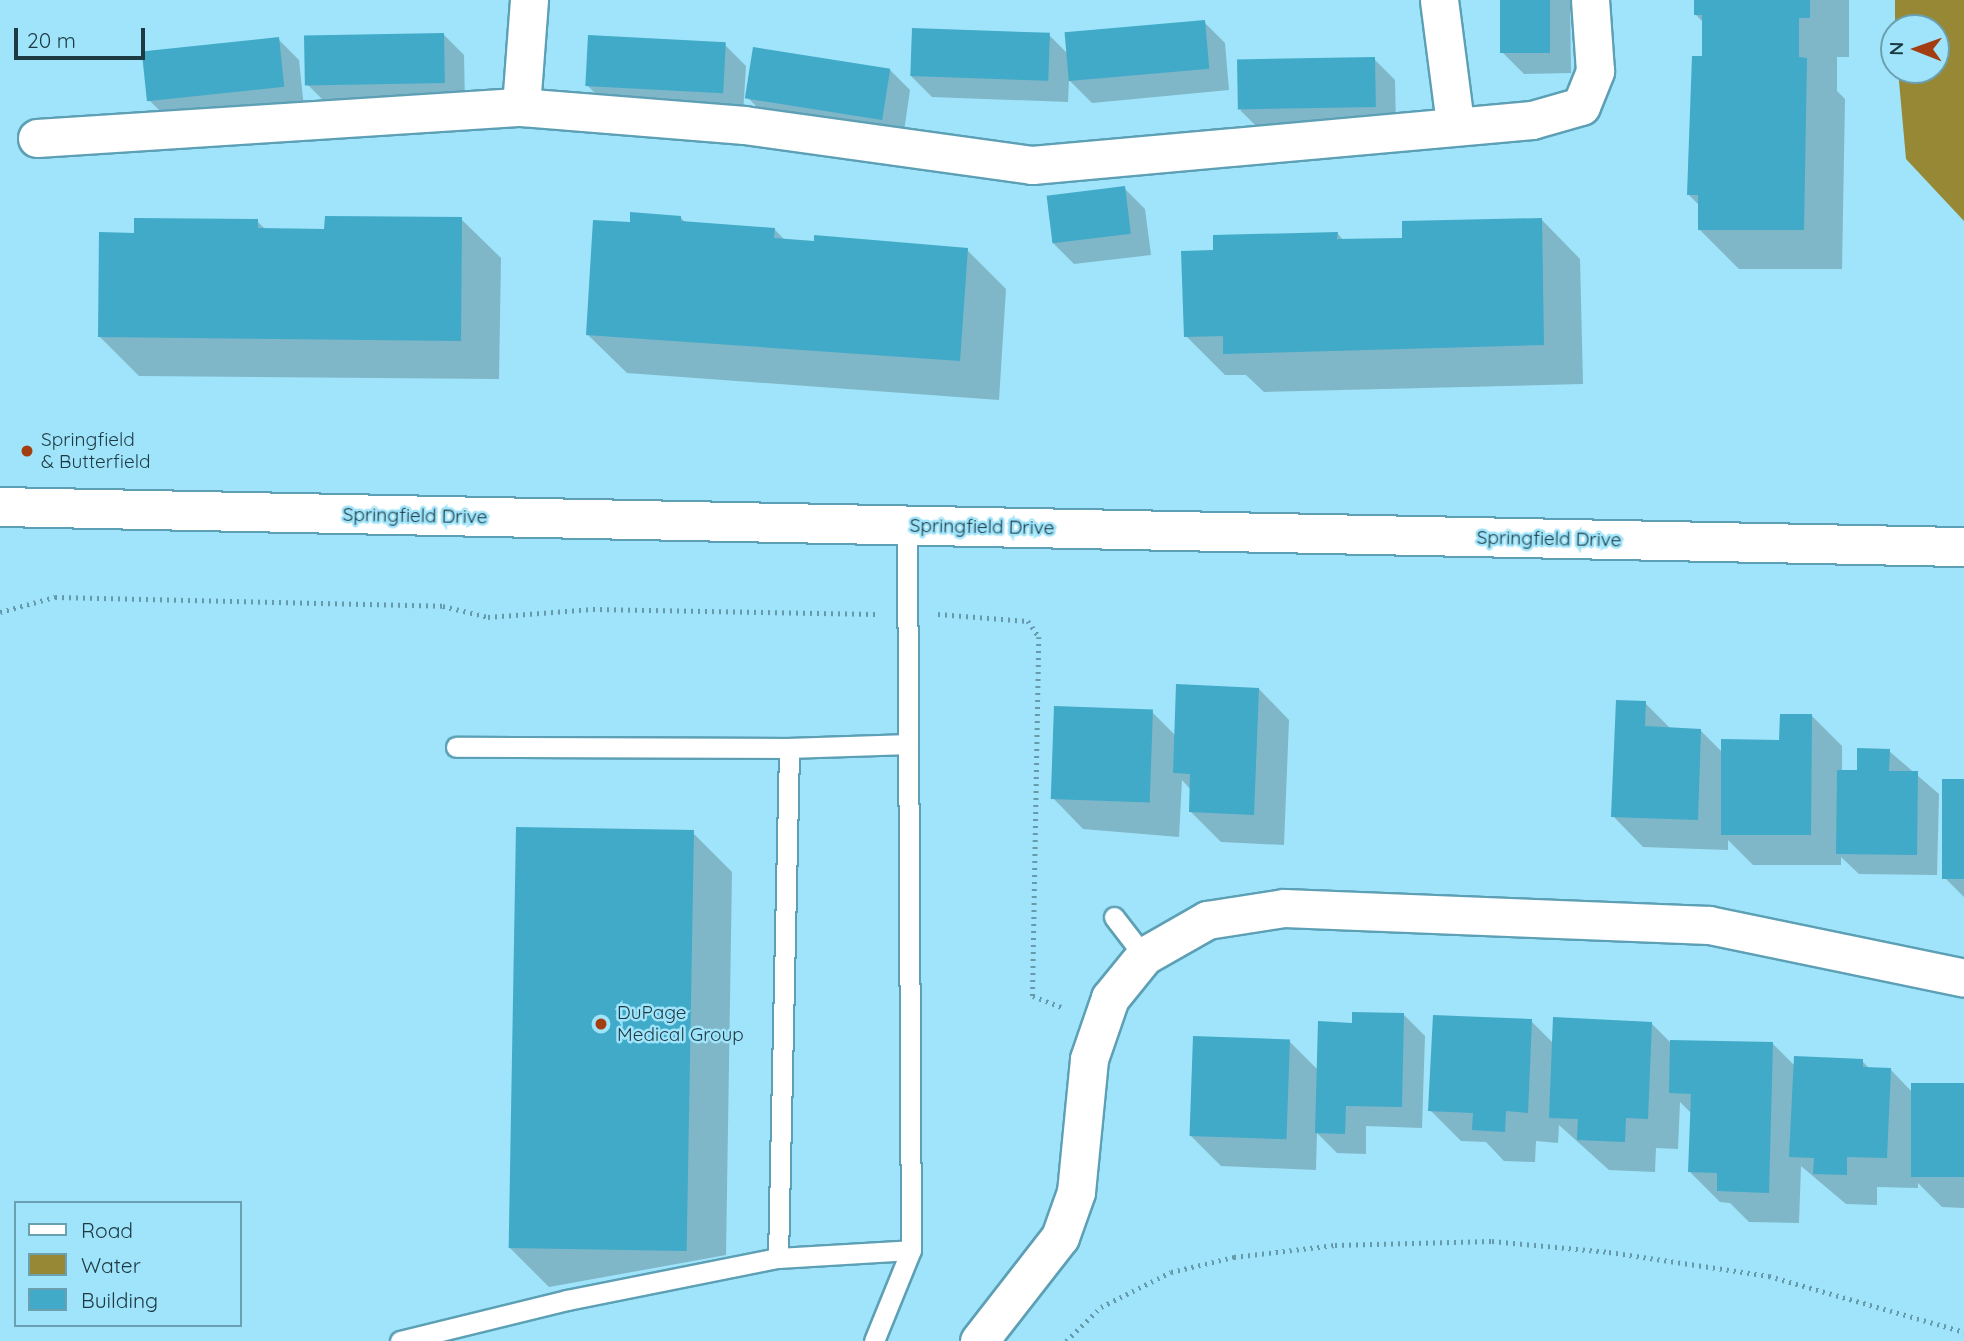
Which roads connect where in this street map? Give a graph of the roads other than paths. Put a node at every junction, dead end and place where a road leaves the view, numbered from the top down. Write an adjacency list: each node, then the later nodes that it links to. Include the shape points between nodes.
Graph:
1 (529, 0): 4 (street)
2 (1439, 0): 5 (street)
3 (1590, 0): 5 (street, via 1595,71 1581,106 1532,120)
4 (521, 107): 5 (street, via 744,125 1032,165); 6 (street)
5 (1455, 124)
6 (37, 138)
7 (0, 507): 8 (street, Springfield Drive)
8 (906, 526): 9 (street, Springfield Drive); 10 (lane)
9 (1964, 547)
10 (908, 744): 12 (lane); 16 (lane)
11 (456, 747): 12 (lane)
12 (789, 748): 17 (lane)
13 (1114, 917): 14 (lane)
14 (1144, 956): 15 (street, via 1207,920 1284,908 1709,925); 20 (street, via 1110,998 1089,1059 1076,1192 1060,1237)
15 (1964, 978)
16 (911, 1250): 17 (lane); 19 (lane)
17 (778, 1258): 18 (lane, via 566,1300)
18 (400, 1341)
19 (874, 1341)
20 (979, 1341)

